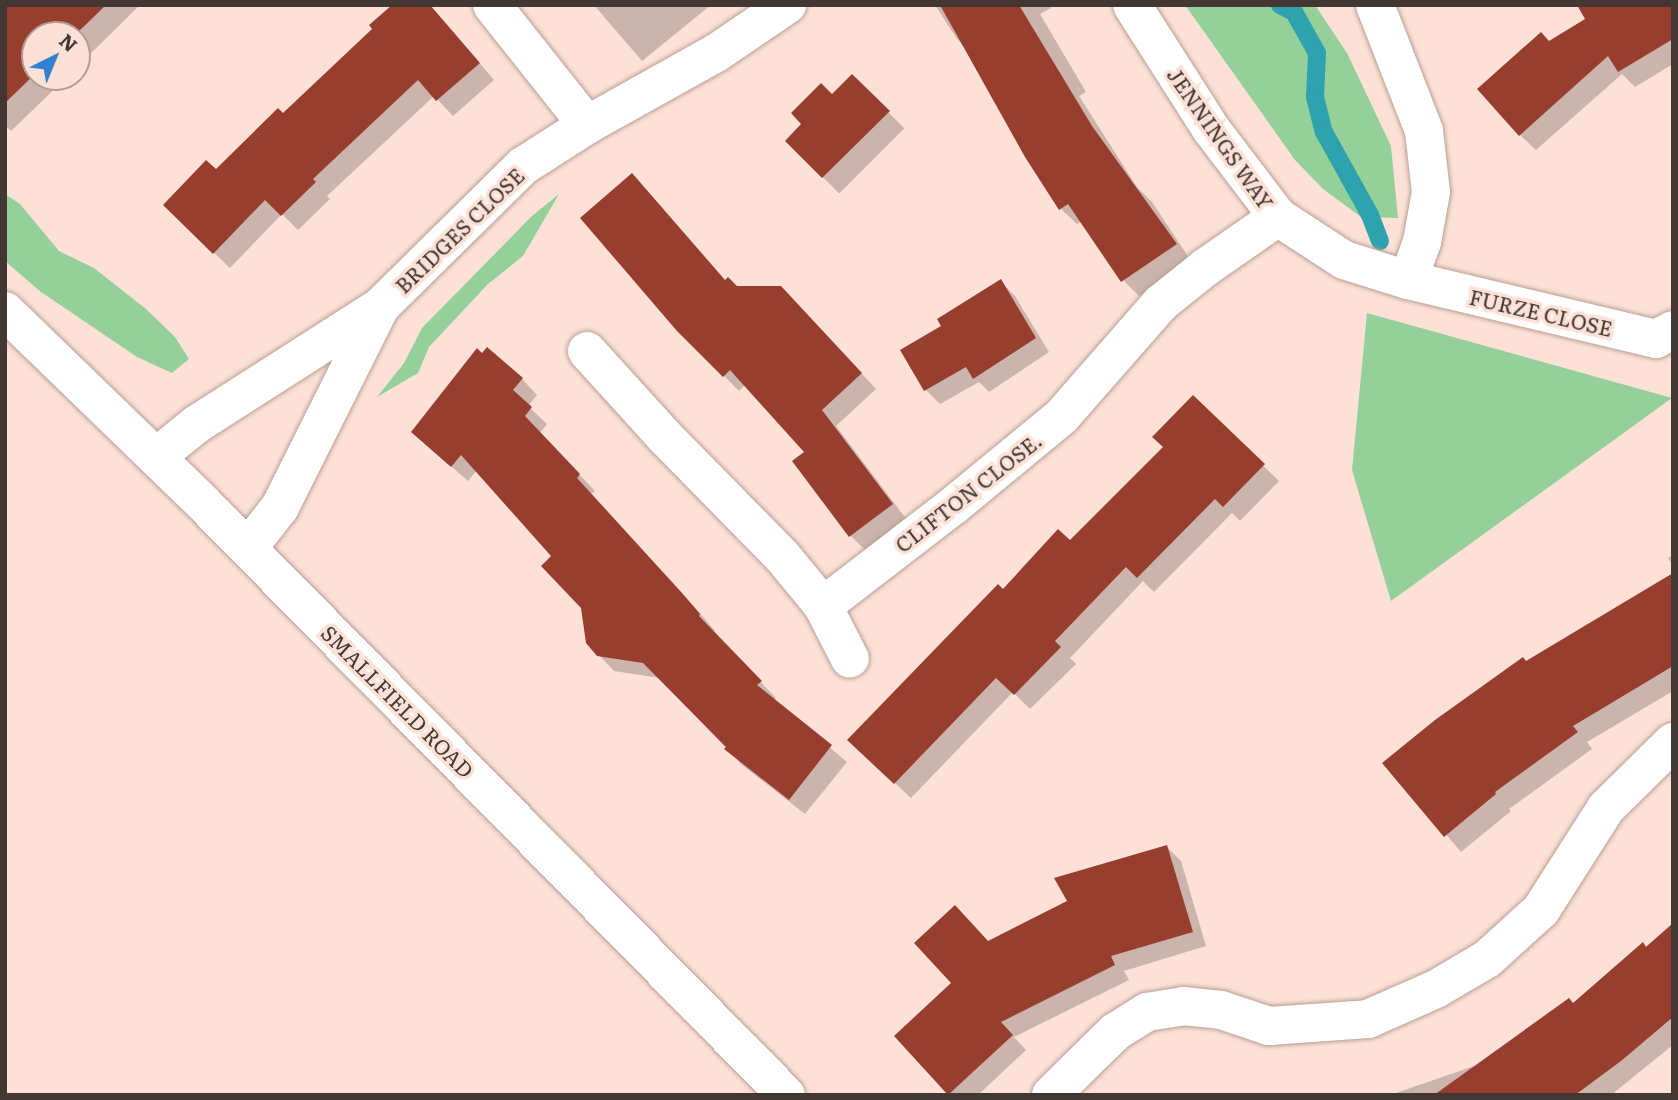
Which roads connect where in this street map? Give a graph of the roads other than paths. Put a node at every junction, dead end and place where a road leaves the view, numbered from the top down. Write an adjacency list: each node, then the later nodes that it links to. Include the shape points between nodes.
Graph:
1 (492, 5): 5 (street)
2 (787, 5): 5 (street, via 716,53)
3 (1132, 5): 6 (street, JENNINGS WAY, via 1211,129)
4 (1375, 5): 7 (street, via 1424,131 1430,192 1422,242)
5 (587, 125): 8 (street, BRIDGES CLOSE, via 523,166)
6 (1278, 217): 7 (street, JENNINGS WAY, via 1344,260); 14 (street, CLIFTON CLOSE., via 1161,303 1062,416)
7 (1408, 281): 10 (street, FURZE CLOSE, via 1656,339)
8 (380, 307): 12 (street, BRIDGES CLOSE, via 197,424); 13 (street, BRIDGES CLOSE, via 280,507)
9 (5, 311): 12 (street, SMALLFIELD ROAD)
10 (1673, 330)
11 (587, 351): 14 (street, via 782,556)
12 (156, 457): 13 (street, SMALLFIELD ROAD)
13 (248, 548): 17 (street, SMALLFIELD ROAD)
14 (822, 606): 15 (street)
15 (850, 659)
16 (1673, 742): 18 (street, via 1606,808 1541,910 1487,959 1436,989 1368,1019 1269,1026 1221,1010 1183,1006 1147,1012 1115,1032)
17 (786, 1095)
18 (1051, 1095)

